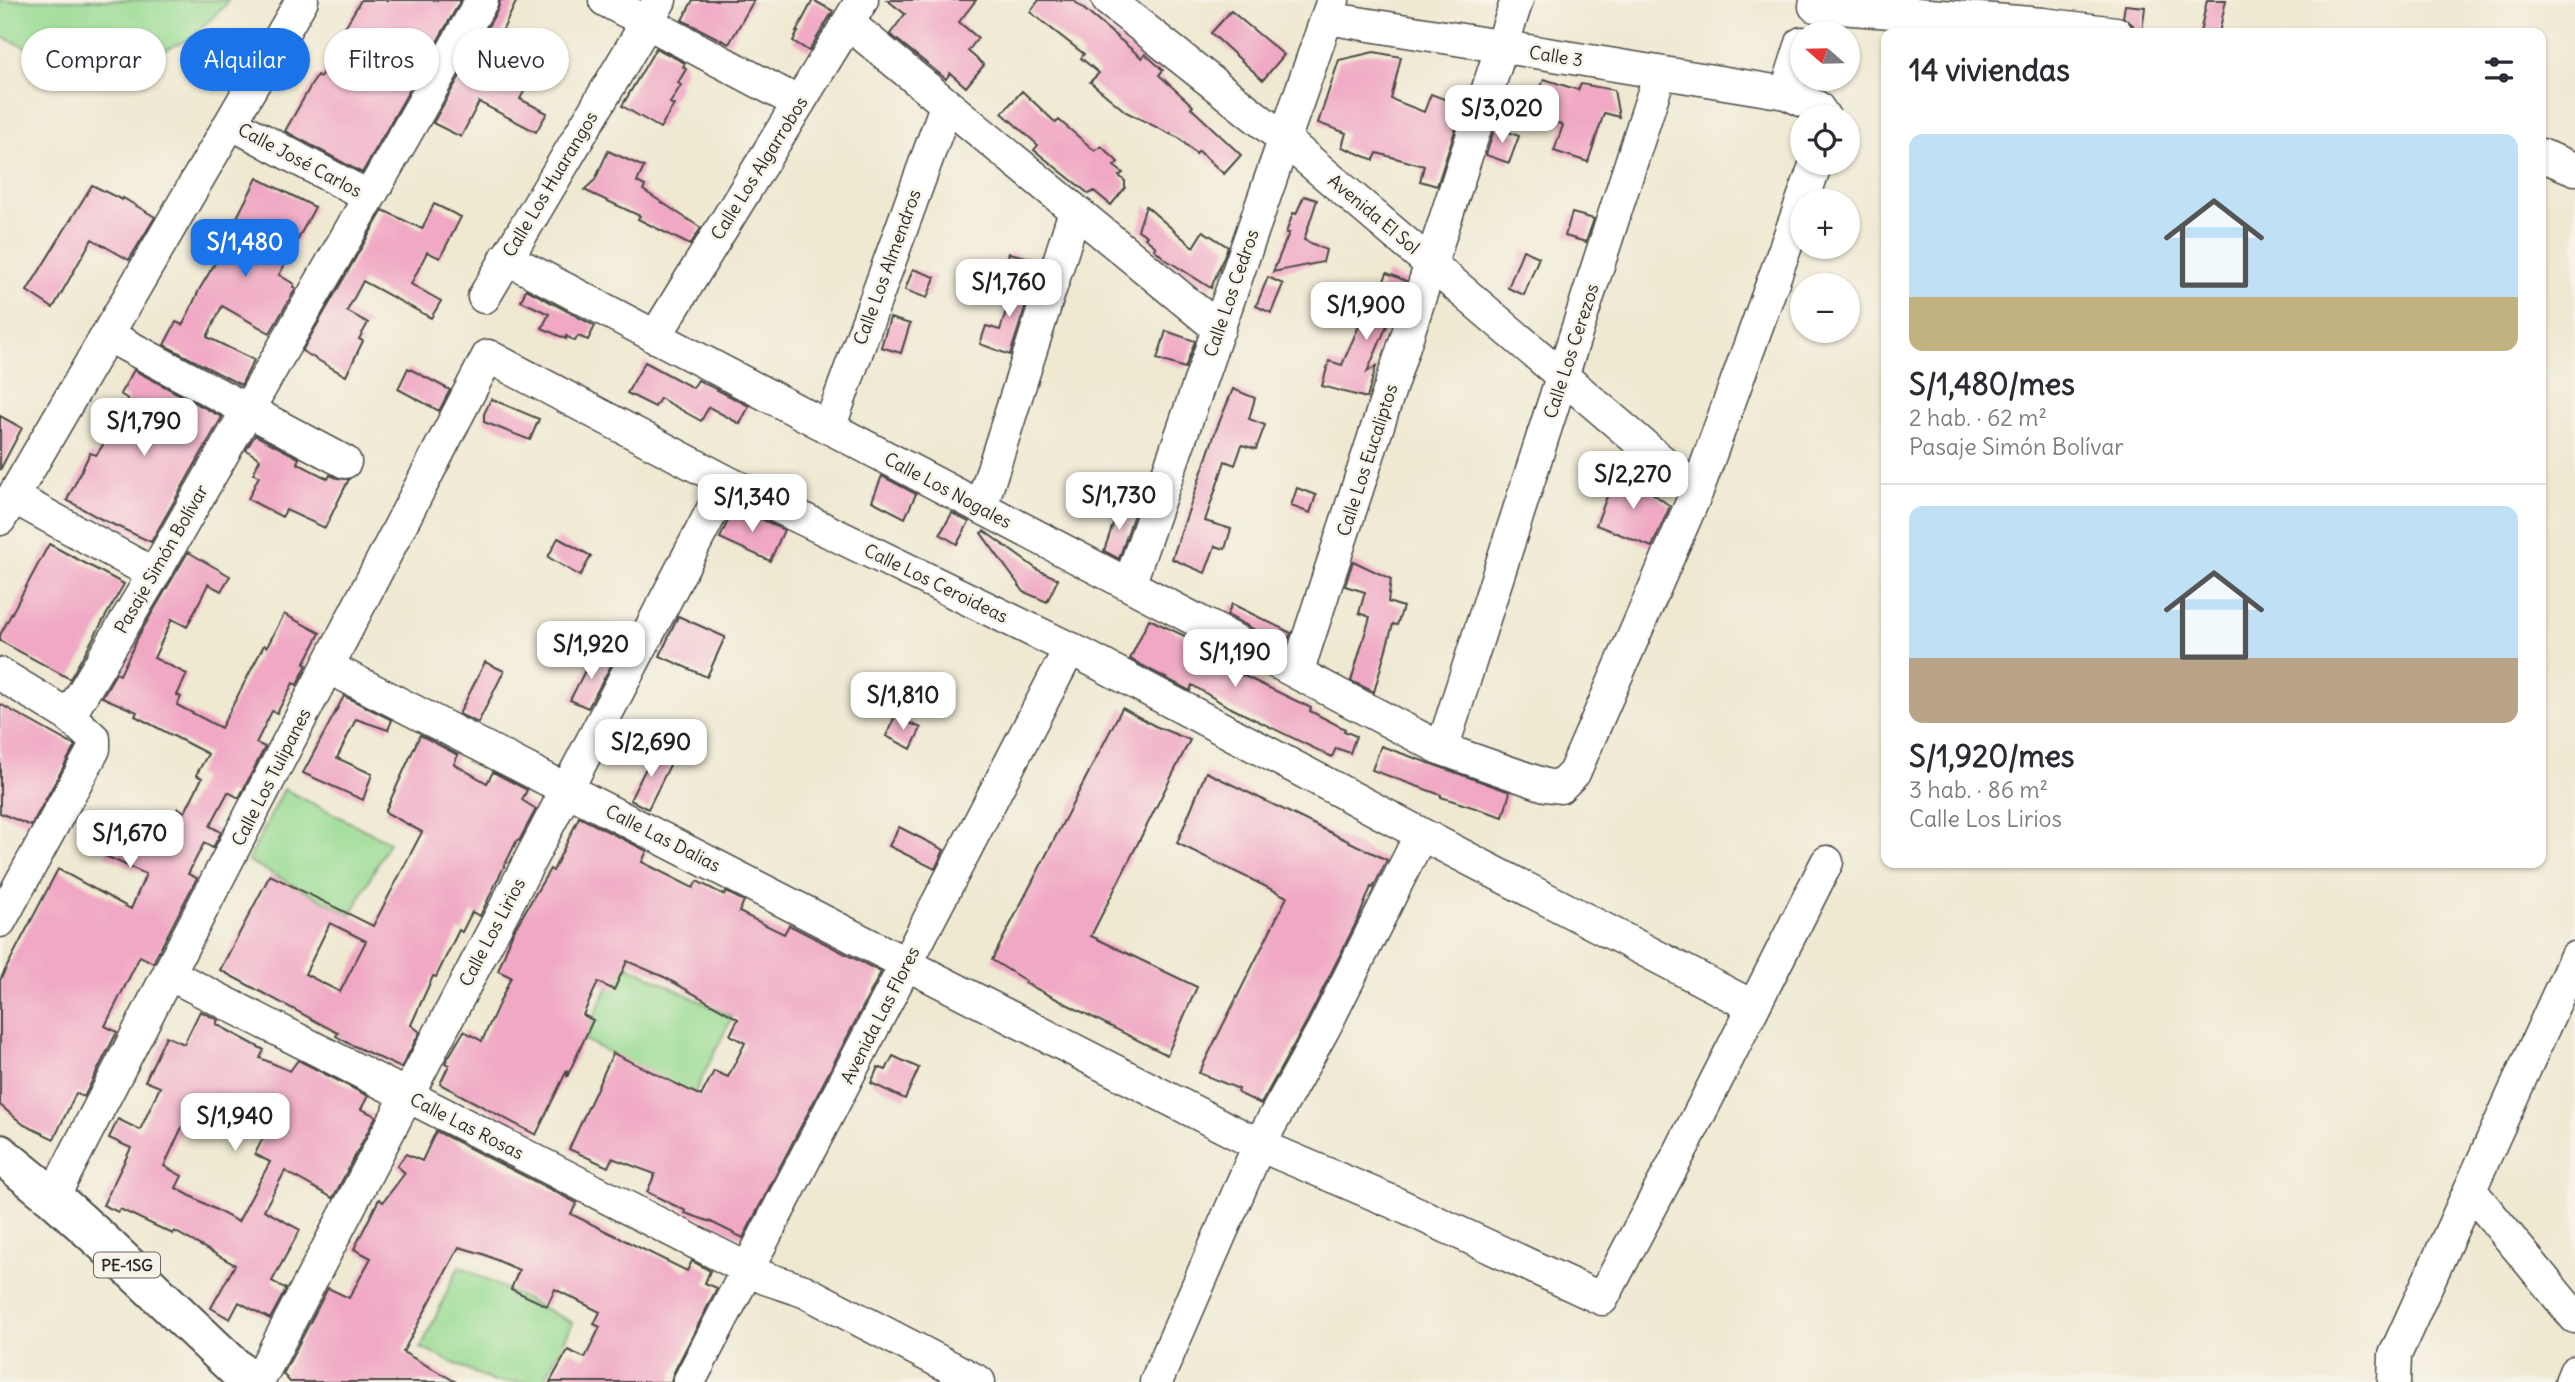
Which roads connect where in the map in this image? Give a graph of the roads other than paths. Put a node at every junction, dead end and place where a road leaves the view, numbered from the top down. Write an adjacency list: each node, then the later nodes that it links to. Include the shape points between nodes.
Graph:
1 (302, 0): 19 (street)
2 (482, 0): 24 (street, Pasaje Simón Bolívar)
3 (605, 0): 7 (street)
4 (1108, 0): 20 (street, Avenida El Sol)
5 (1517, 0): 12 (street, Calle Los Eucaliptos)
6 (1330, 9): 12 (street, Calle 3); 20 (street, Calle Los Cedros)
7 (653, 11): 16 (street); 26 (street, Calle Los Huarangos)
8 (855, 11): 16 (street, Calle Los Algarrobos); 18 (street)
9 (1813, 13): 10 (street)
10 (2044, 19): 11 (street)
11 (2090, 28)
12 (1501, 47): 13 (street, Calle 3); 27 (street, Calle Los Eucaliptos)
13 (1660, 73): 15 (street, Calle 3); 33 (street, Calle Los Cerezos)
14 (1790, 80): 15 (street)
15 (1786, 93): 17 (street, Calle 3)
16 (799, 103): 31 (street, Calle Los Algarrobos)
17 (1813, 105)
18 (946, 106): 25 (street); 35 (street, Calle Los Almendros)
19 (231, 123): 24 (street, Calle José Carlos); 30 (street)
20 (1285, 140): 27 (street, Avenida El Sol); 29 (street, Calle Los Cedros)
21 (2546, 157): 22 (street)
22 (2575, 169)
23 (1812, 175): 38 (street)
24 (369, 197): 34 (street, Pasaje Simón Bolívar)
25 (1075, 211): 29 (street); 39 (street)
26 (506, 258): 28 (street, Calle Los Huarangos); 31 (street, Calle Los Nogales)
27 (1431, 262): 33 (street, Avenida El Sol); 45 (street, Calle Los Eucaliptos)
28 (484, 296)
29 (1219, 329): 42 (street, Calle Los Cedros)
30 (107, 335): 34 (street); 40 (street)
31 (655, 337): 35 (street, Calle Los Nogales)
32 (488, 356): 37 (street, Calle Los Ceroideas); 44 (street, Calle Los Tulipanes)
33 (1563, 376): 38 (street, Avenida El Sol); 48 (street, Calle Los Cerezos)
34 (247, 410): 36 (street); 41 (street, Pasaje Simón Bolívar)
35 (829, 428): 39 (street, Calle Los Nogales)
36 (345, 462)
37 (727, 482): 43 (street, Calle Los Ceroideas); 49 (street, Calle Los Lirios)
38 (1698, 491): 48 (street, Calle Los Nogales, via 1574,773 1560,787 1545,785)
39 (981, 507): 42 (street, Calle Los Nogales)
40 (7, 508): 41 (street)
41 (154, 574): 47 (street, Pasaje Simón Bolívar)
42 (1129, 585): 45 (street, Calle Los Nogales)
43 (1077, 652): 50 (street, Calle Los Ceroideas); 54 (street, Avenida Las Flores)
44 (328, 667): 49 (street, Calle Las Dalias); 55 (street, Calle Los Tulipanes)
45 (1297, 673): 48 (street, Calle Los Nogales)
46 (0, 674): 47 (street)
47 (69, 716): 52 (street, via 94,739 94,750)
48 (1443, 749)
49 (567, 789): 54 (street, Calle Las Dalias); 57 (street, Calle Los Lirios)
50 (1421, 834): 56 (street, Calle Los Ceroideas); 58 (street, via 1324,1028)
51 (1827, 862): 56 (street)
52 (0, 921)
53 (2575, 958): 60 (street)
54 (915, 968): 58 (street, Calle Las Dalias); 62 (street, Avenida Las Flores)
55 (169, 974): 57 (street, Calle Las Rosas); 61 (street, Calle Los Tulipanes)
56 (1752, 1006): 58 (street, Calle Las Dalias, via 1602,1299)
57 (407, 1095): 62 (street, Calle Las Rosas); 66 (street, Calle Los Lirios)
58 (1259, 1145): 70 (street)
59 (0, 1154): 61 (main road, PE-1SG)
60 (2470, 1190): 63 (street); 71 (street, via 2395,1355)
61 (53, 1197): 65 (main road, PE-1SG)
62 (757, 1273): 67 (street, Avenida Las Flores); 68 (street, Avenida Las Flores); 69 (street, Calle Las Rosas, via 804,1291)
63 (2575, 1317)
64 (2575, 1372): 72 (street)
65 (250, 1382)
66 (258, 1382)
67 (689, 1382)
68 (711, 1382)
69 (979, 1382)
70 (1156, 1382)
71 (2394, 1382)
72 (2571, 1382)

